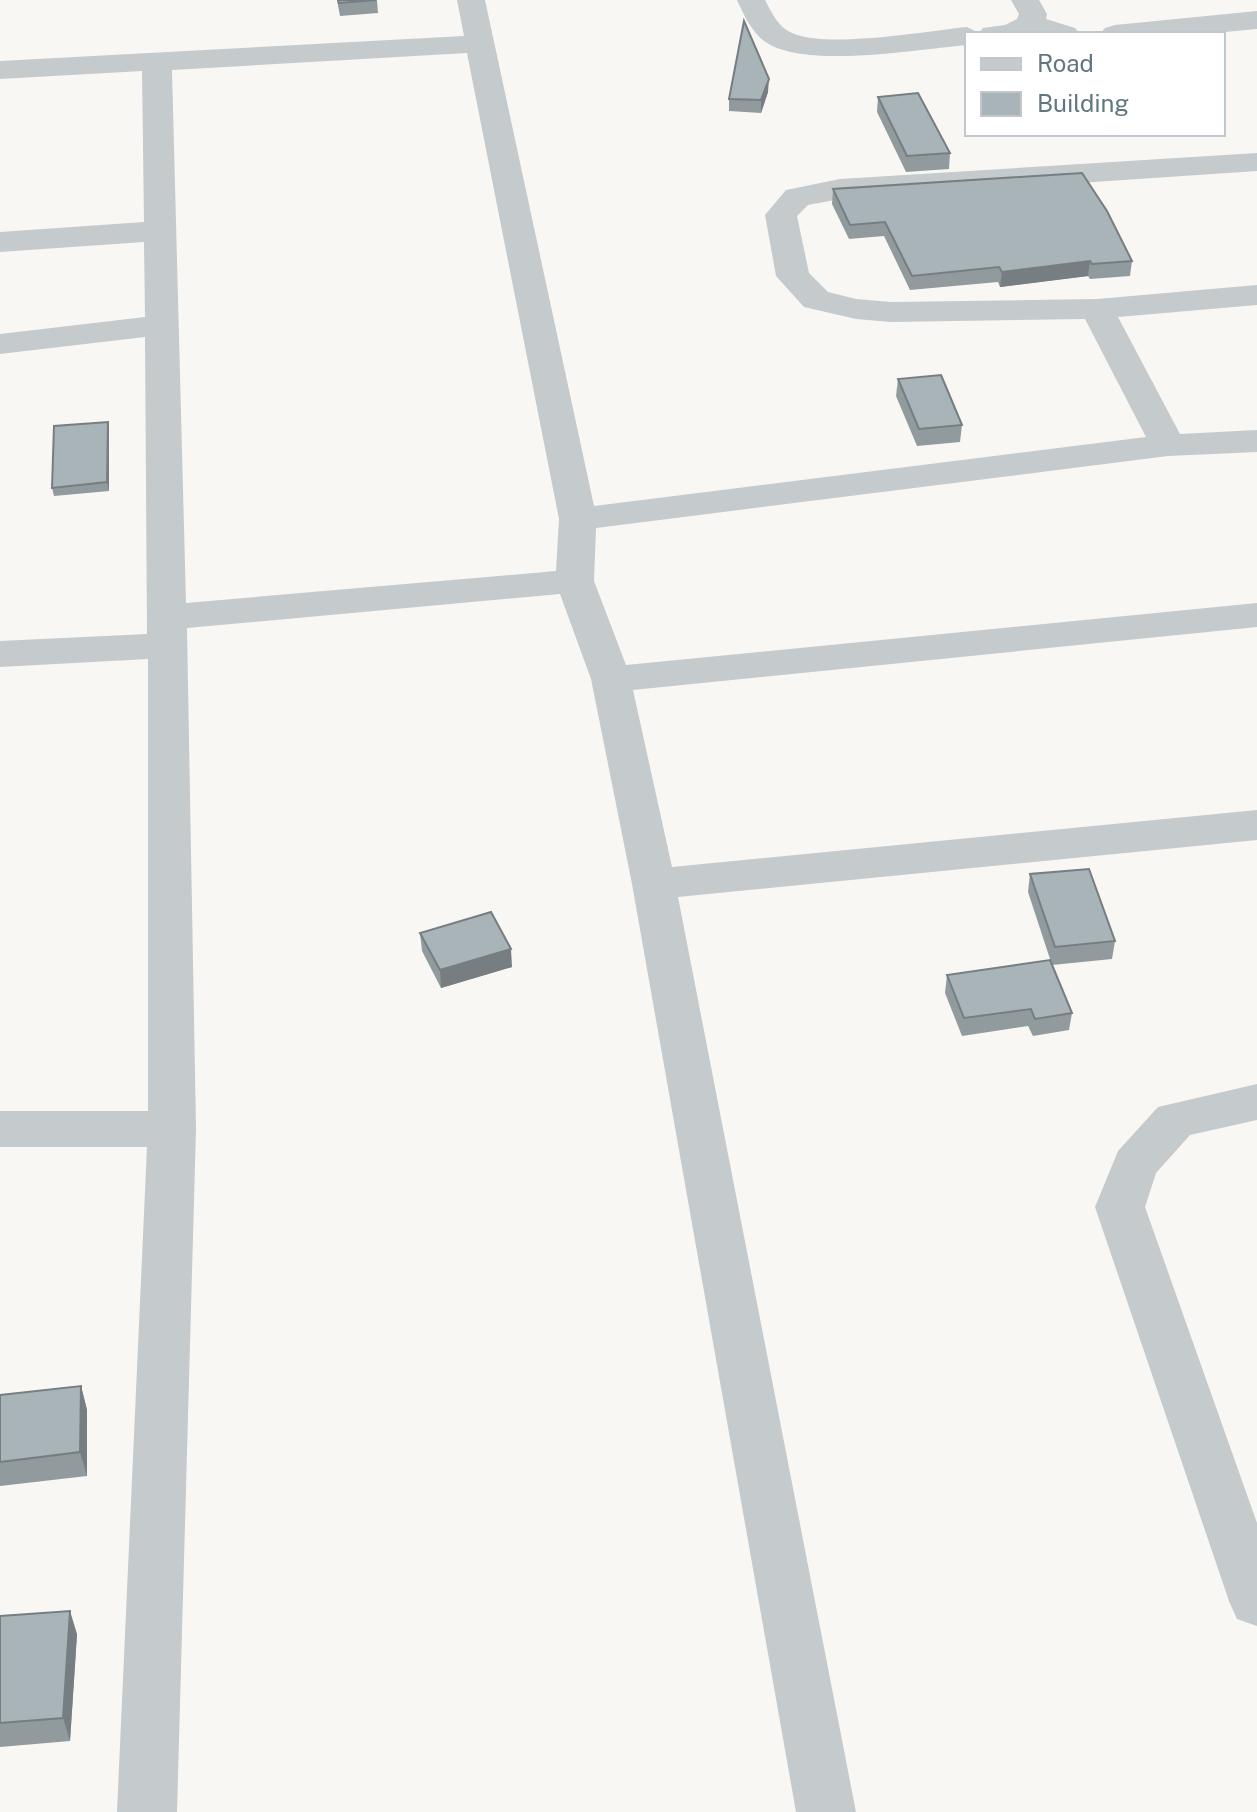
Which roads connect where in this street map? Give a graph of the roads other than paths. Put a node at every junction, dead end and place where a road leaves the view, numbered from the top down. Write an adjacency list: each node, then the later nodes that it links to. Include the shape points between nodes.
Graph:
1 (471, 0): 9 (street)
2 (751, 0): 8 (street, via 765,28 783,41 840,46)
3 (1028, 12): 5 (street); 6 (street)
4 (1257, 20): 7 (street)
5 (1012, 32)
6 (1062, 32)
7 (1135, 32)
8 (965, 36)
9 (479, 44): 10 (street); 21 (street)
10 (157, 61): 11 (street); 13 (street)
11 (0, 70)
12 (1257, 162): 16 (street, via 840,189 797,197 781,215 793,276 816,300 891,312)
13 (161, 231): 14 (street); 17 (street)
14 (0, 242)
15 (1257, 295): 16 (street)
16 (1097, 309): 20 (street)
17 (163, 325): 18 (street); 24 (street)
18 (0, 344)
19 (1257, 441): 20 (street)
20 (1168, 445): 21 (street)
21 (578, 519): 22 (street)
22 (575, 581): 24 (street); 26 (street)
23 (1257, 615): 26 (street)
24 (167, 631): 25 (street); 31 (street)
25 (0, 654)
26 (611, 679): 28 (street)
27 (1257, 825): 28 (street)
28 (654, 884): 34 (street)
29 (1257, 1102): 32 (street, via 1175,1120 1135,1164 1120,1207)
30 (0, 1129): 31 (street)
31 (172, 1129): 33 (street)
32 (1257, 1601)
33 (147, 1812)
34 (826, 1812)

